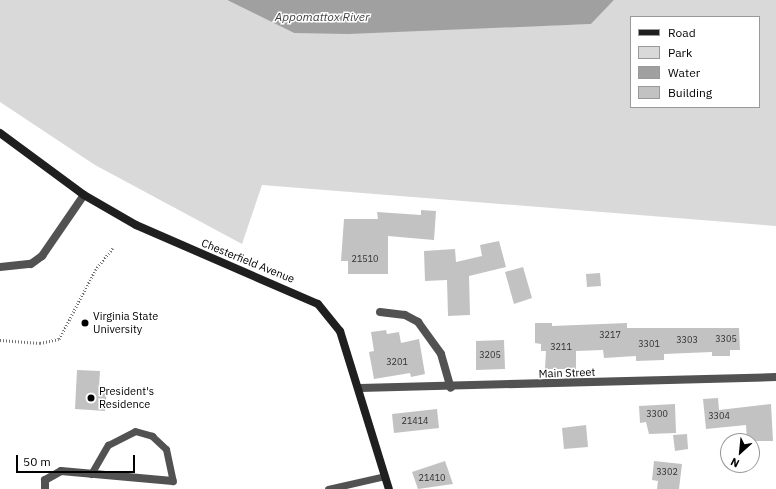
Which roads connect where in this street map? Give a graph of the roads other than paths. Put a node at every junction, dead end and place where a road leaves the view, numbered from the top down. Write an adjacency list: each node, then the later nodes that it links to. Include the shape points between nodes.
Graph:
1 (0, 133): 2 (main road, Chesterfield Avenue)
2 (84, 195): 3 (street, via 42,256 31,264); 6 (main road, Chesterfield Avenue, via 181,247 318,304 340,331)
3 (0, 267)
4 (380, 312): 7 (street, via 406,315 418,322 441,354)
5 (776, 377): 7 (street, Main Street)
6 (360, 388): 7 (street, Main Street); 9 (main road, Chesterfield Avenue)
7 (451, 388)
8 (91, 474): 10 (street); 10 (lane, via 108,445 135,431 152,436 166,449); 11 (street, via 61,471 45,480)
9 (385, 476): 12 (lane); 13 (main road, Chesterfield Avenue)
10 (173, 481)
11 (45, 489)
12 (328, 489)
13 (389, 489)

